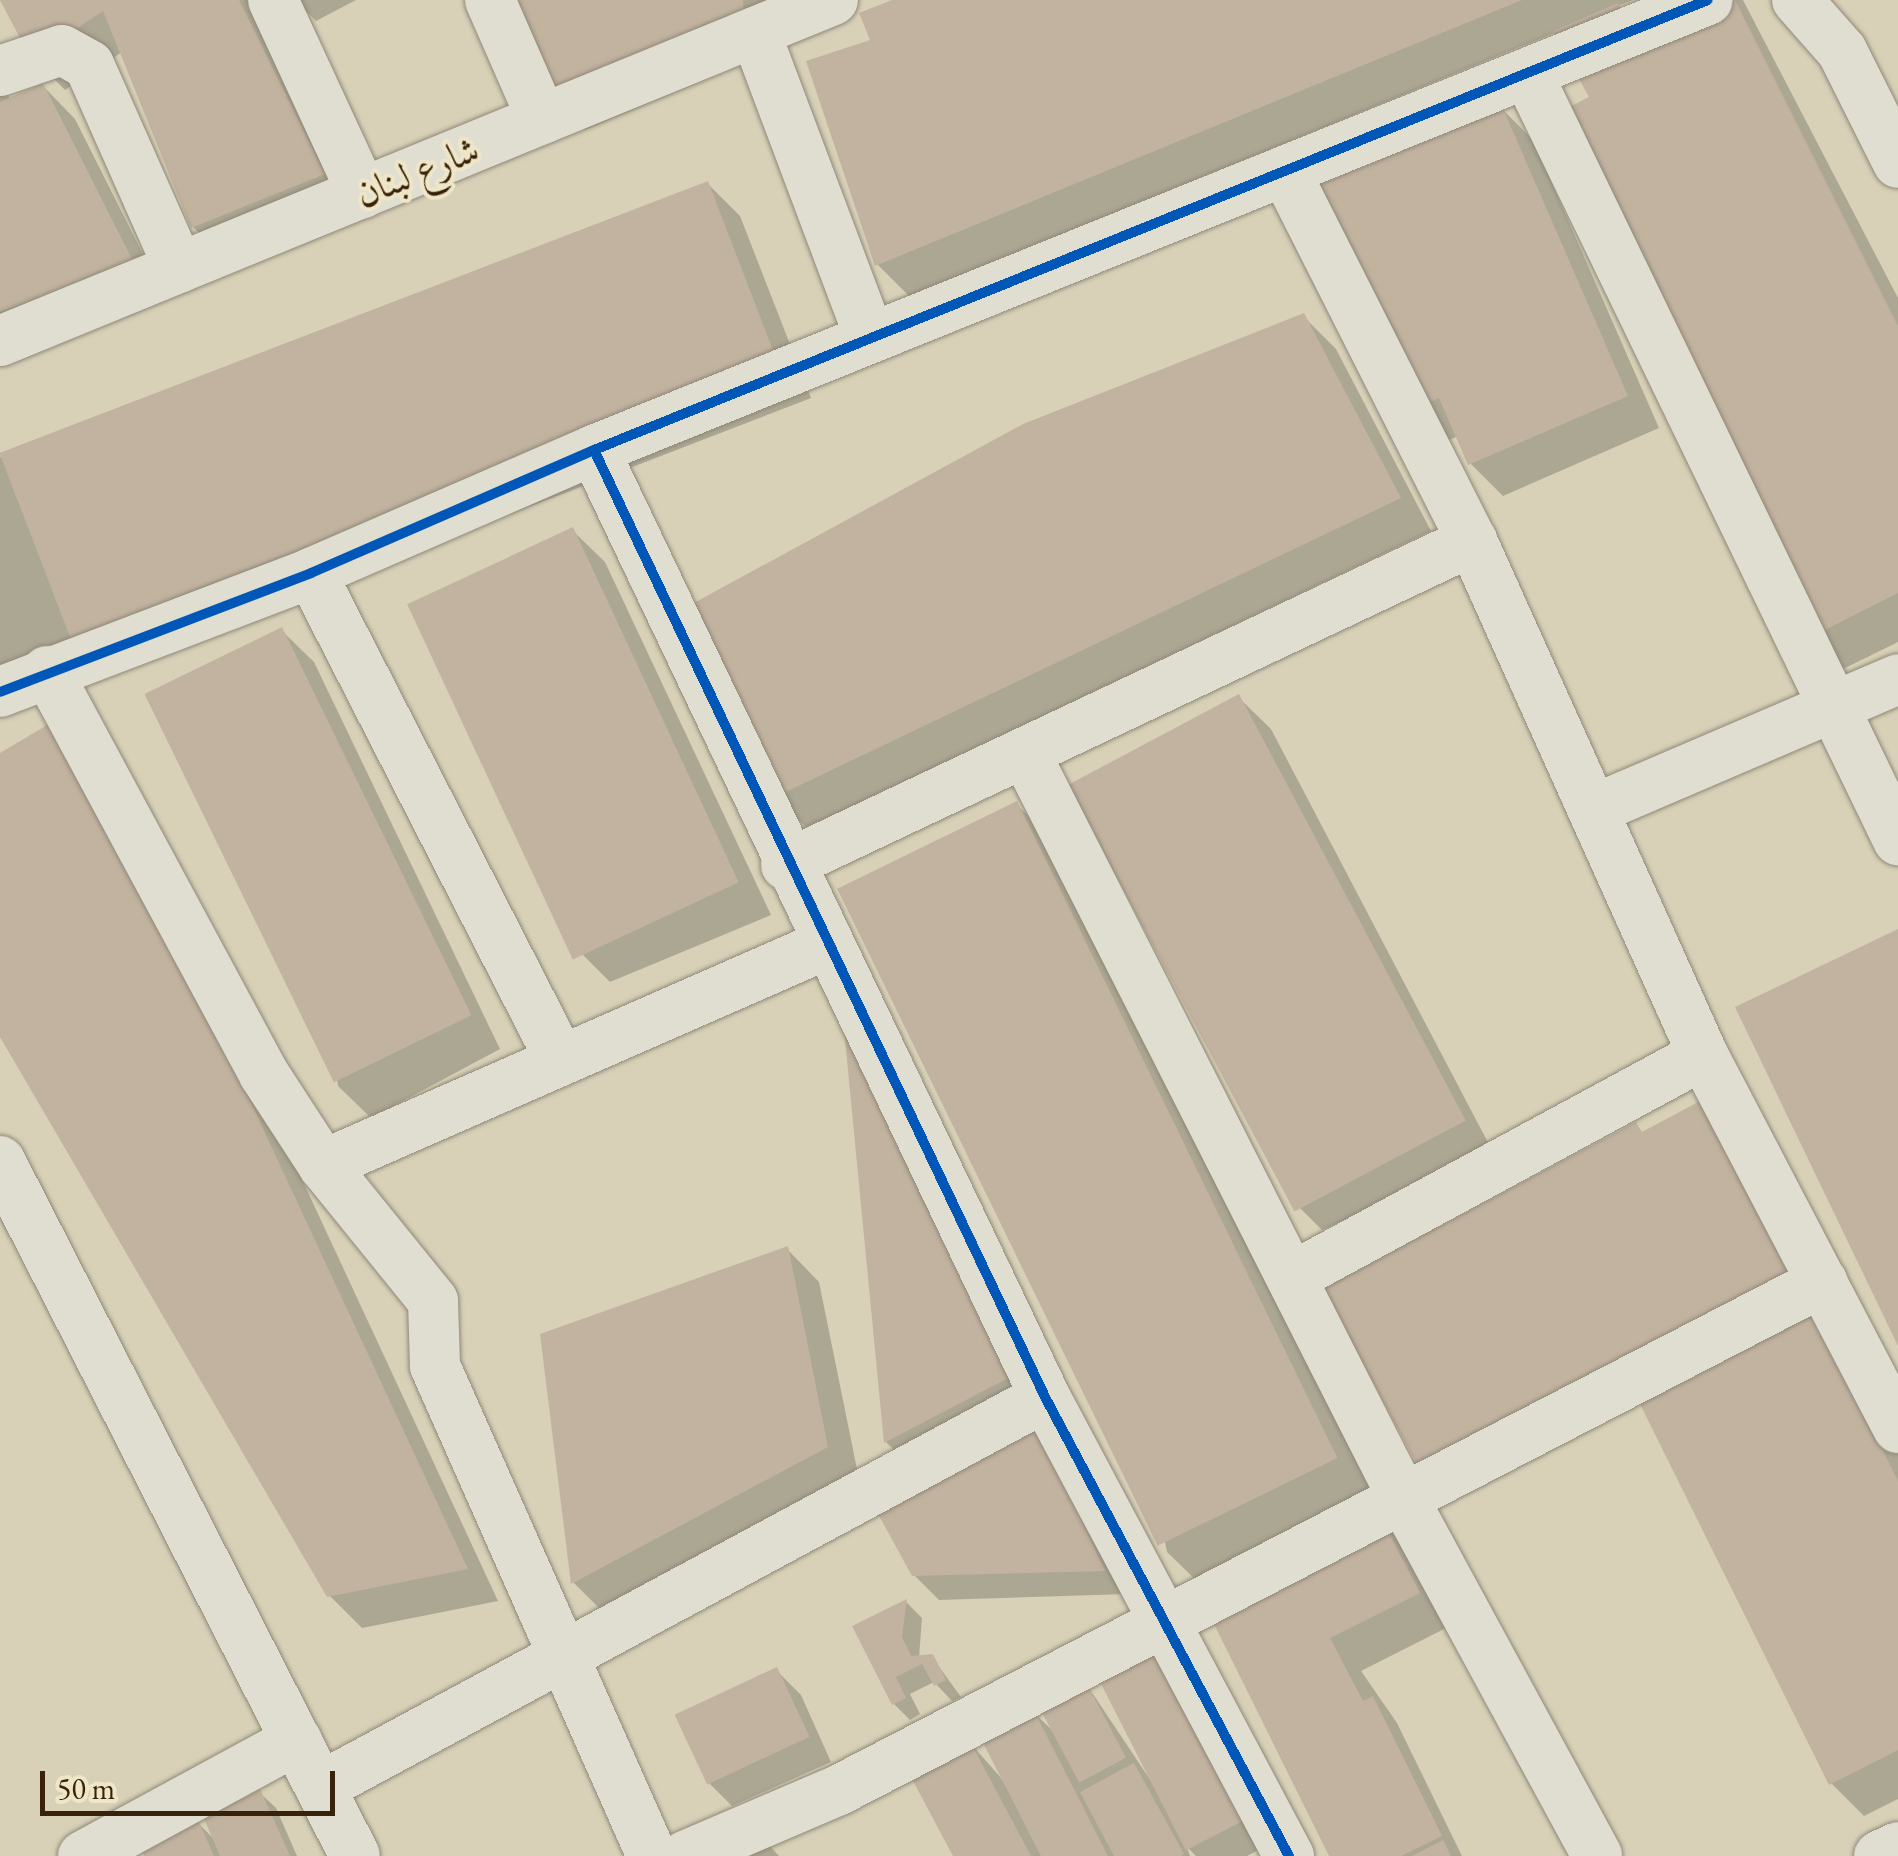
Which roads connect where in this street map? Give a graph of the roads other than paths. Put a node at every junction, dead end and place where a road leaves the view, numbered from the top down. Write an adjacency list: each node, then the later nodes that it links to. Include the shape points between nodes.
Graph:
1 (490, 0): 9 (street)
2 (833, 0): 6 (street, شارع لبنان)
3 (1708, 0): 8 (street)
4 (1798, 0): 10 (street, via 1842,51)
5 (279, 2): 12 (street)
6 (755, 32): 9 (street, شارع لبنان); 14 (street)
7 (0, 70): 13 (street, via 62,50 89,65)
8 (1529, 77): 11 (street); 22 (street)
9 (542, 119): 12 (street, شارع لبنان)
10 (1898, 163)
11 (1286, 173): 14 (street); 17 (street)
12 (362, 193): 13 (street, شارع لبنان)
13 (179, 268): 15 (street, شارع لبنان)
14 (870, 338): 16 (street)
15 (0, 341)
16 (594, 450): 18 (street); 26 (street)
17 (1472, 542): 23 (street); 24 (street)
18 (311, 573): 19 (street); 29 (street)
19 (47, 671): 21 (street); 31 (street, via 264,1074)
20 (1898, 679): 22 (street)
21 (0, 692)
22 (1836, 709): 24 (street); 25 (street)
23 (1026, 756): 26 (street); 32 (street)
24 (1593, 810): 28 (street)
25 (1898, 840)
26 (786, 865): 27 (street)
27 (825, 945): 29 (street); 34 (street)
28 (1703, 1055): 32 (street); 33 (street)
29 (561, 1061): 31 (street)
30 (0, 1161): 39 (street)
31 (323, 1165): 38 (street, via 433,1301 435,1366)
32 (1292, 1278): 36 (street)
33 (1822, 1282): 35 (street); 36 (street)
34 (1045, 1397): 37 (street); 38 (street)
35 (1898, 1428)
36 (1404, 1498): 37 (street); 47 (street)
37 (1163, 1626): 45 (street, via 839,1790); 46 (street)
38 (562, 1660): 40 (street); 44 (street)
39 (298, 1740): 40 (street); 42 (street)
40 (320, 1786): 43 (street)
41 (1898, 1847): 48 (street)
42 (83, 1856)
43 (356, 1856)
44 (652, 1856)
45 (684, 1856)
46 (1289, 1856)
47 (1597, 1856)
48 (1880, 1856)

